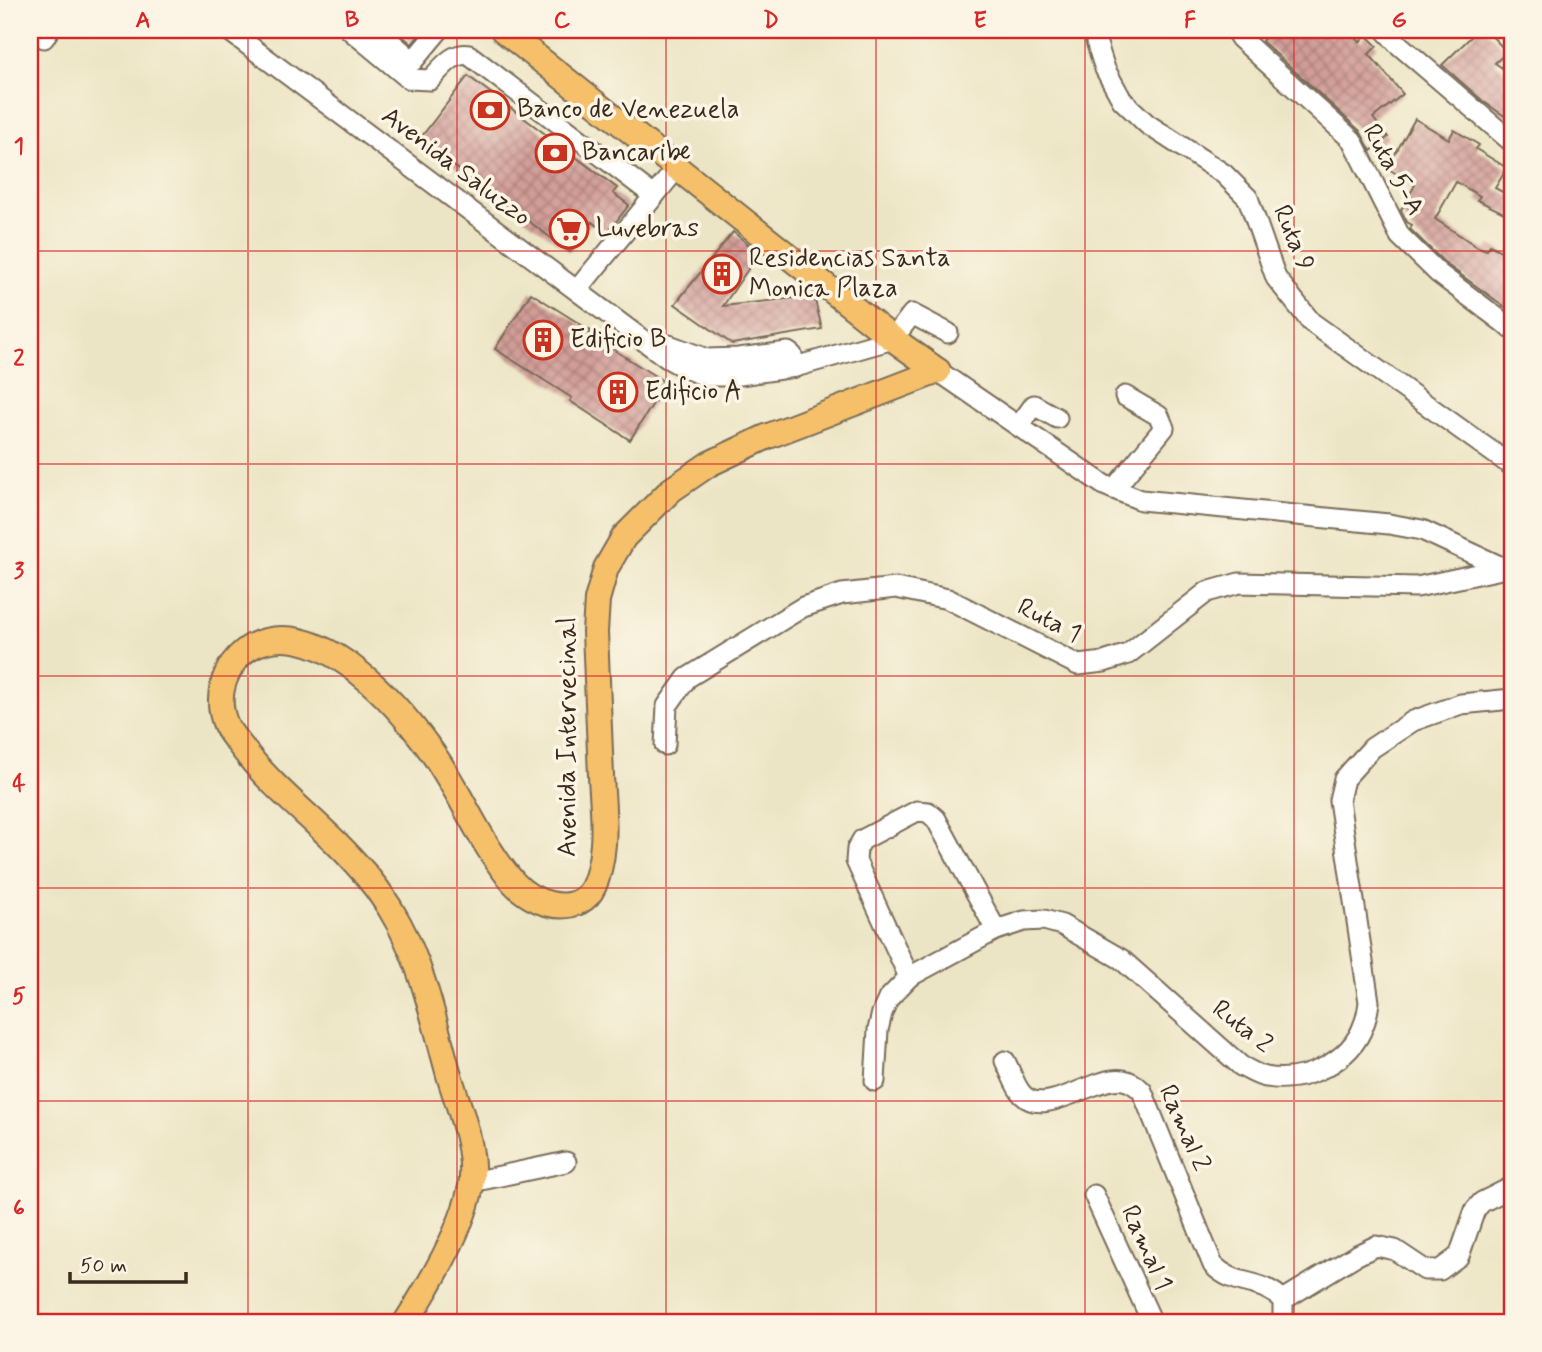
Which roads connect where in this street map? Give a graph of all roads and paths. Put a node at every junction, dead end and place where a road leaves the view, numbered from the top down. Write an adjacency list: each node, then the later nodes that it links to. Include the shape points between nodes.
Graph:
1 (350, 30): 11 (street, via 409,79 430,79 455,56 469,55)
2 (377, 30): 3 (street, via 412,61)
3 (439, 30)
4 (503, 30): 10 (main road)
5 (1096, 30): 22 (street, Ruta 9, via 1105,69 1122,100 1147,124 1224,174 1248,198 1276,278 1311,323)
6 (1235, 30): 13 (street, Ruta 5-A, via 1352,140 1400,236 1438,273)
7 (1385, 30): 9 (street)
8 (231, 31): 12 (street, Avenida Saluzzo)
9 (1512, 142)
10 (677, 168): 11 (street); 15 (main road)
11 (654, 196): 12 (street)
12 (577, 290): 17 (street, Avenida Saluzzo, via 667,358 706,376)
13 (1512, 329)
14 (948, 334): 15 (street, via 912,314)
15 (893, 339): 17 (street, Avenida Saluzzo); 18 (main road)
16 (669, 345): 17 (street, via 707,359 788,352)
17 (795, 367)
18 (938, 371): 21 (street); 32 (main road, Avenida Intervecinal, via 709,464 671,490 624,537 606,568 597,600 603,843 593,887 575,903 562,906 536,900 516,885 430,749 377,688 333,654 293,640 268,640 247,648 230,666 223,683 226,727 258,768 348,854 400,925 451,1080 471,1157)
19 (1125, 396): 23 (street, via 1159,416 1164,428)
20 (1058, 418): 21 (street, via 1034,405)
21 (1019, 426): 23 (street)
22 (1512, 466)
23 (1114, 489): 24 (street, via 1141,500 1422,530)
24 (1509, 571): 26 (street, Ruta 1, via 1417,587 1239,583 1208,592 1128,654 1079,665 948,599 896,588 842,594 803,607 687,678 667,706)
25 (1512, 699): 27 (street, Ruta 2, via 1461,704 1413,720 1372,748 1344,779 1339,800 1369,1002 1364,1026 1347,1050 1318,1073 1291,1079 1264,1077 1241,1066 1121,959 1062,925 1024,921)
26 (665, 745)
27 (996, 930): 28 (street, Ruta 2); 28 (street, via 928,812 917,811 862,840 856,861)
28 (909, 977): 30 (street, Ruta 2, via 888,999 882,1013)
29 (1006, 1061): 35 (street, Ramal 2, via 1021,1094 1033,1101 1047,1102 1111,1080 1124,1080 1142,1091 1213,1265 1223,1275 1272,1289)
30 (876, 1081)
31 (566, 1162): 32 (street)
32 (472, 1182): 36 (main road, Avenida Intervecinal, via 462,1220)
33 (1512, 1187): 35 (street, via 1475,1210 1459,1256 1440,1270 1425,1270 1395,1250 1376,1246)
34 (1094, 1195): 37 (street, Ramal 1)
35 (1283, 1300): 38 (street)
36 (406, 1322)
37 (1152, 1322)
38 (1283, 1322)

